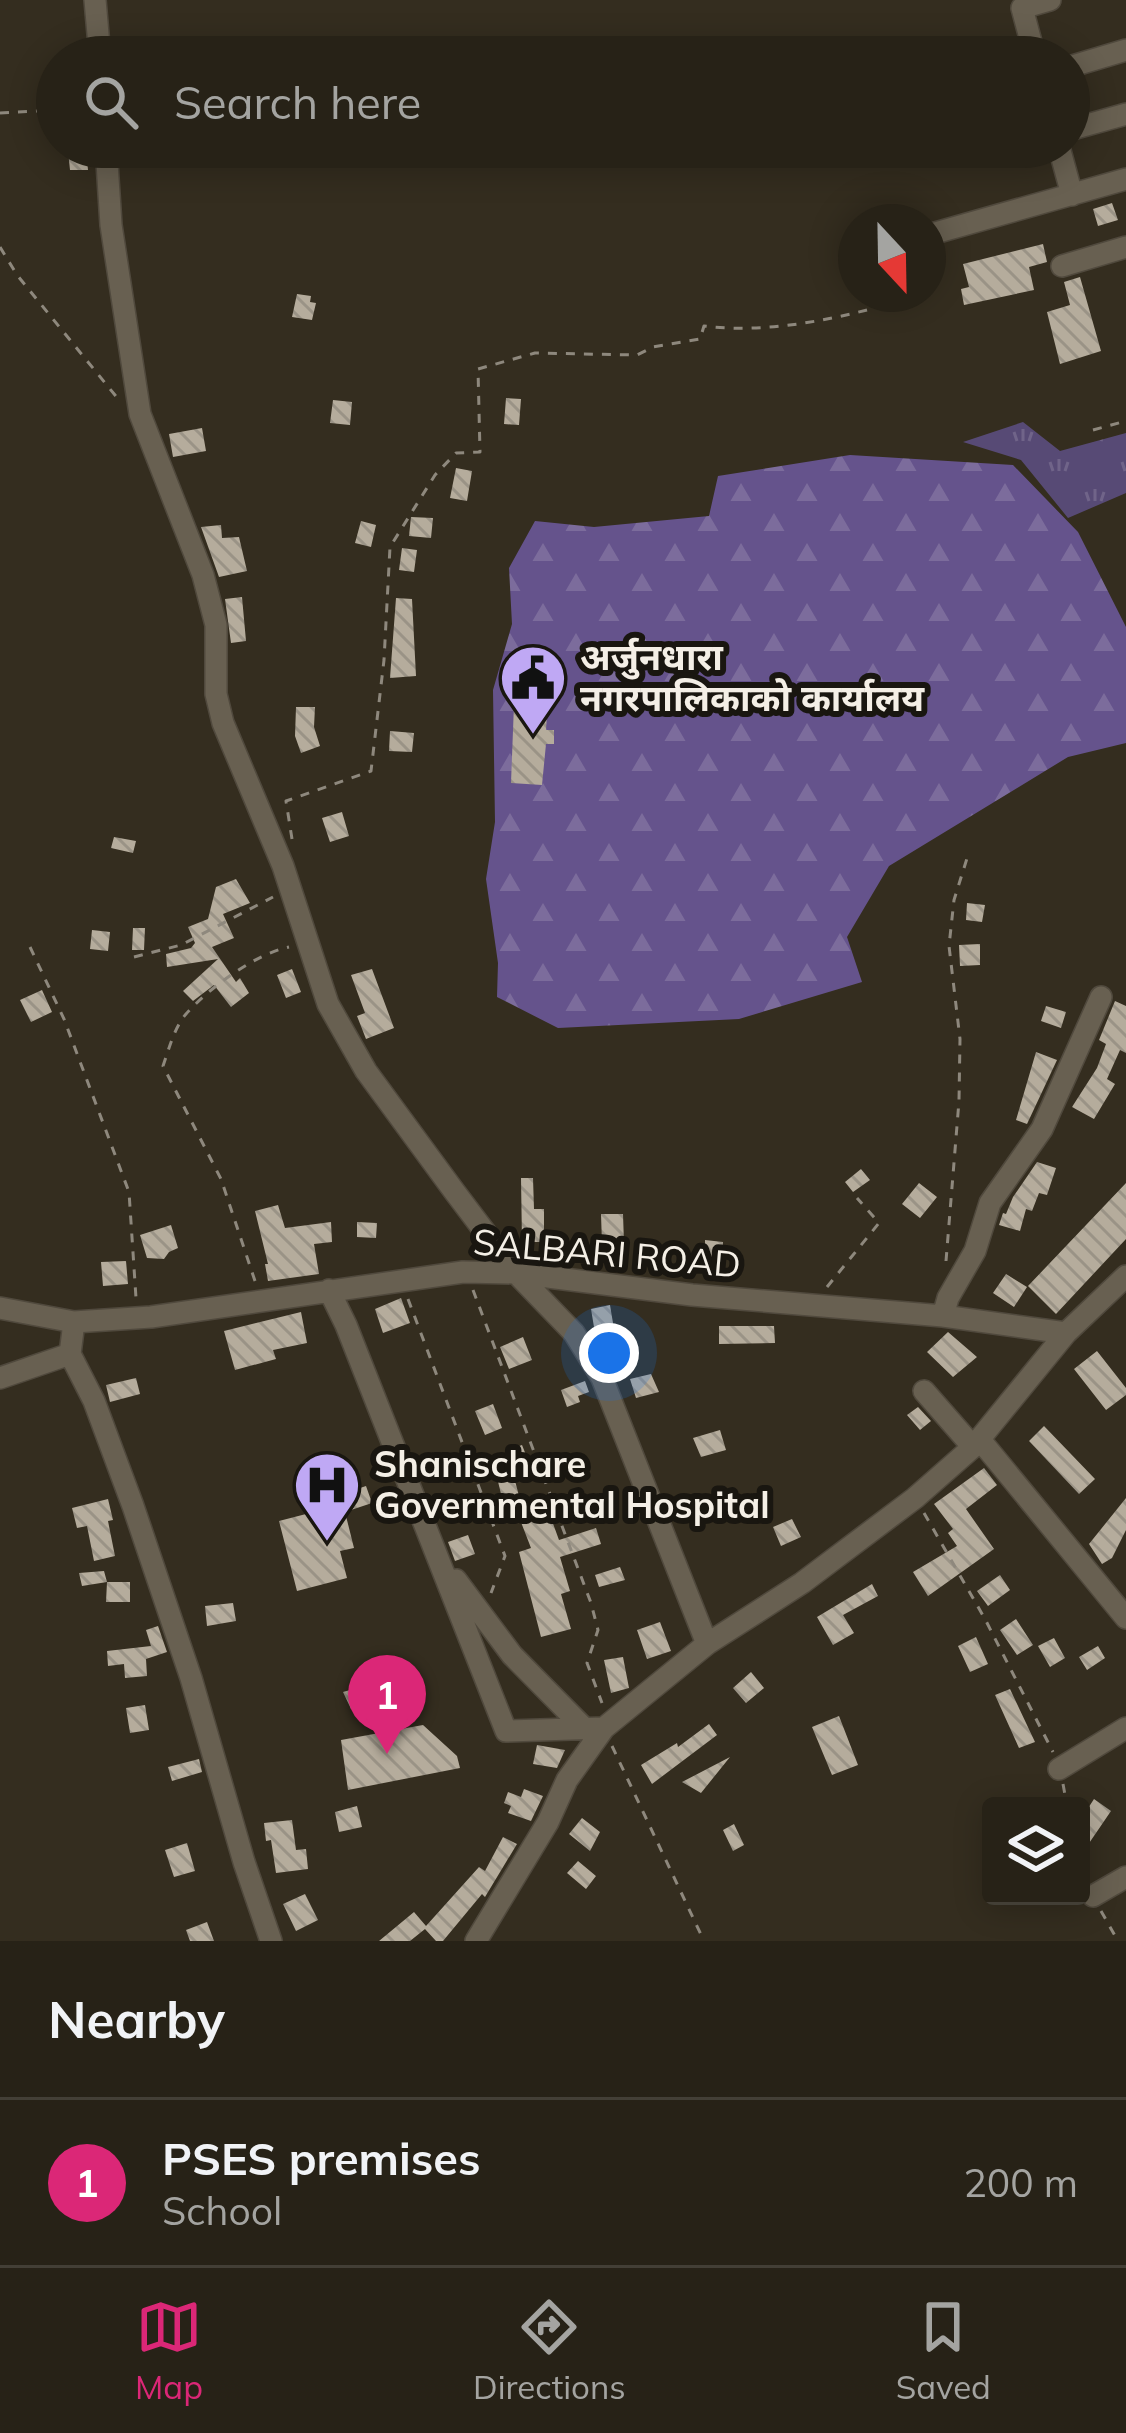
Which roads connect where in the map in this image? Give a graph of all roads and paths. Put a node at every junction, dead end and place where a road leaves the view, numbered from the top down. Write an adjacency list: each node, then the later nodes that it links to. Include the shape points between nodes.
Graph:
1 (95, 0): 3 (street)
2 (1050, 0): 4 (street, via 1022,8)
3 (98, 36)
4 (1029, 36)
5 (1126, 50): 6 (street)
6 (1090, 61)
7 (36, 111): 8 (path)
8 (0, 112)
9 (1126, 114): 10 (street)
10 (1090, 124)
11 (107, 168): 20 (street)
12 (1065, 168): 14 (street)
13 (1126, 179): 14 (street)
14 (1072, 195): 15 (street)
15 (946, 230)
16 (0, 247): 20 (path, via 62,332)
17 (1126, 247): 18 (street)
18 (1062, 266)
19 (853, 312): 23 (path, via 784,325 704,326 700,339 637,355 536,353 478,369 480,452 456,453 435,475 390,547 371,771 286,801)
20 (140, 414): 25 (street, via 203,575 216,625 223,723)
21 (1126, 421): 22 (path)
22 (1093, 430)
23 (293, 844)
24 (969, 852): 31 (path, via 950,946 959,1101)
25 (290, 886): 26 (street); 28 (path, via 181,945)
26 (311, 943): 33 (street, via 349,1045); 37 (path, via 274,950 187,1013 163,1066 221,1179)
27 (30, 947): 41 (path, via 129,1192)
28 (134, 957)
29 (1101, 997): 40 (street, via 1042,1129 990,1203)
30 (857, 1198): 38 (path, via 879,1223)
31 (945, 1266)
32 (482, 1272): 33 (street, SALBARI ROAD); 35 (street, SALBARI ROAD); 53 (path, via 473,1288 478,1304 598,1630 587,1663)
33 (516, 1273): 38 (street, SALBARI ROAD); 52 (street, via 574,1333 602,1378)
34 (1126, 1276): 43 (street)
35 (401, 1280): 36 (street, SALBARI ROAD); 50 (path, via 505,1556)
36 (328, 1290): 37 (street, SALBARI ROAD); 49 (street)
37 (260, 1300): 41 (street, SALBARI ROAD)
38 (815, 1303): 40 (street, SALBARI ROAD)
39 (0, 1308): 42 (street, SALBARI ROAD)
40 (943, 1316): 43 (street, SALBARI ROAD)
41 (137, 1318): 42 (street, SALBARI ROAD)
42 (74, 1322): 44 (street)
43 (1066, 1334): 47 (street)
44 (70, 1354): 45 (street); 59 (street, via 133,1506)
45 (0, 1378)
46 (924, 1391): 47 (street)
47 (977, 1444): 48 (street); 51 (street)
48 (915, 1498): 52 (street); 55 (path)
49 (438, 1555): 53 (street, via 512,1655); 53 (street, via 506,1731)
50 (491, 1594)
51 (1126, 1618)
52 (706, 1644): 53 (street)
53 (599, 1726): 60 (street); 61 (path)
54 (1124, 1734): 55 (street)
55 (1059, 1769): 56 (path)
56 (1064, 1797)
57 (1126, 1877): 58 (street)
58 (1093, 1896)
59 (272, 1941)
60 (476, 1941)
61 (704, 1941)

